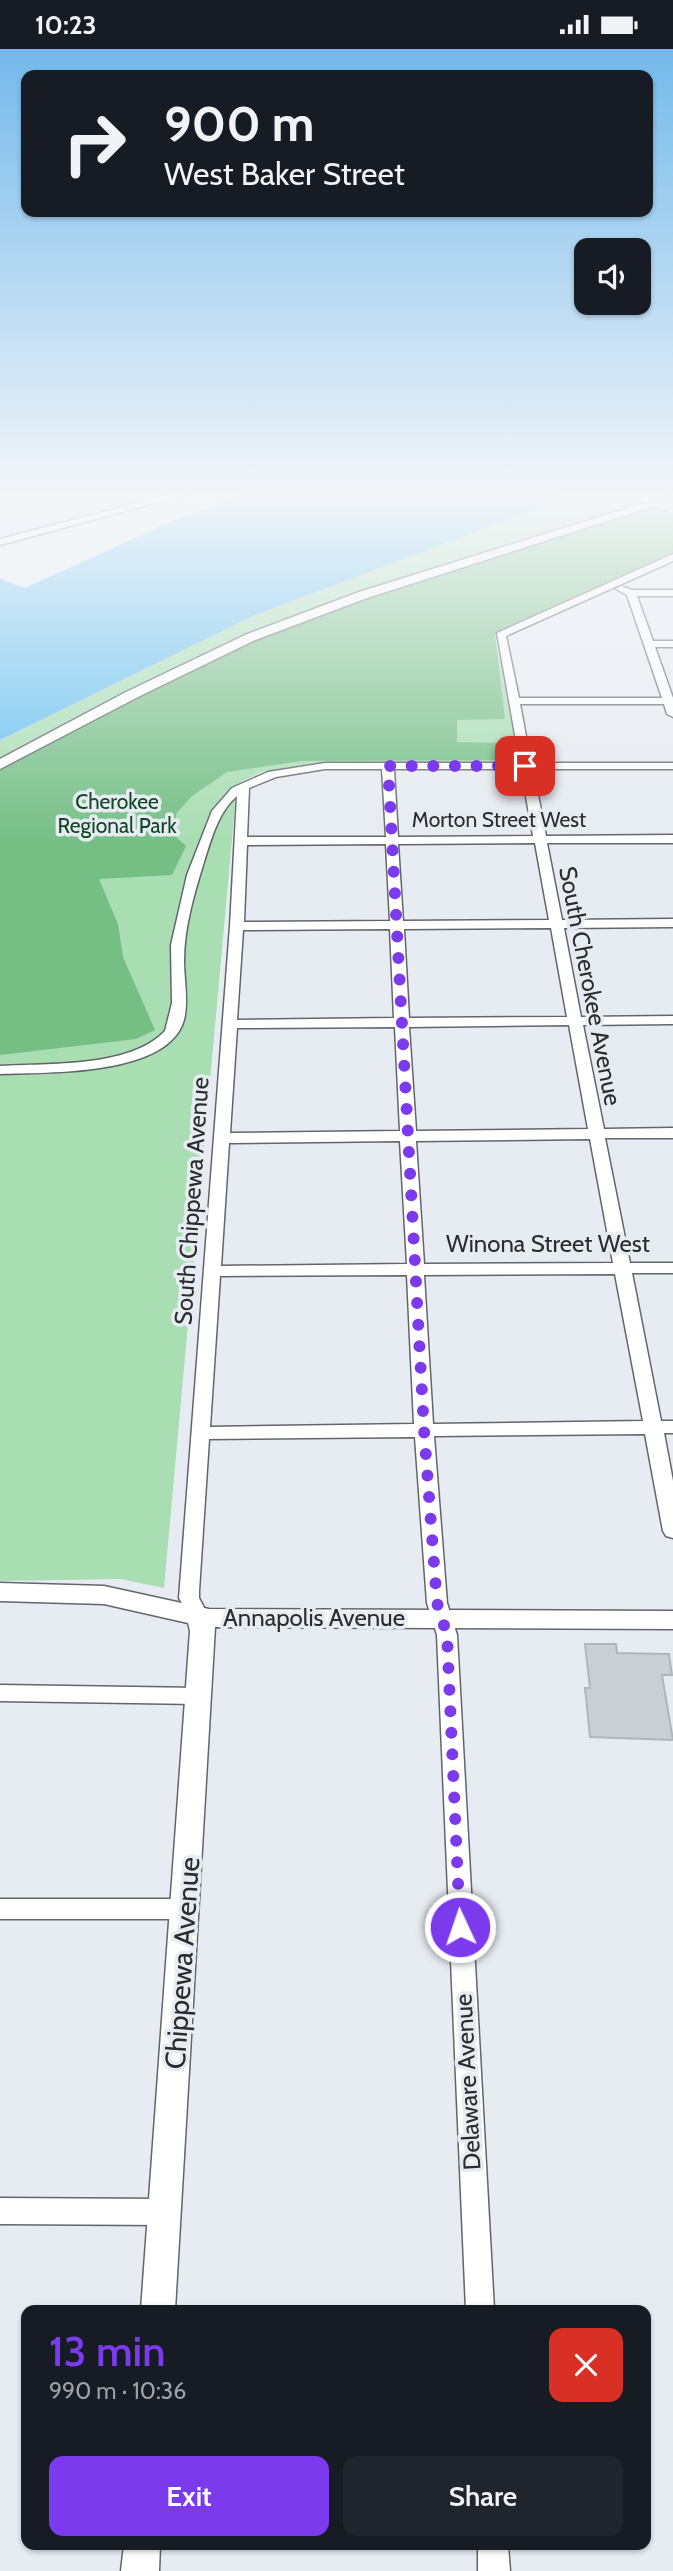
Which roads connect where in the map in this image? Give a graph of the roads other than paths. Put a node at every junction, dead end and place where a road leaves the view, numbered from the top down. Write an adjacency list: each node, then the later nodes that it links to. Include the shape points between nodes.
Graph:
1 (329, 608): 9 (street, via 249,638)
2 (560, 608): 6 (street, South Cherokee Avenue, via 502,633)
3 (636, 608): 4 (street)
4 (648, 644): 5 (street); 7 (street)
5 (673, 644)
6 (513, 701): 7 (street); 11 (street, South Cherokee Avenue)
7 (671, 701): 8 (street)
8 (673, 714)
9 (0, 765)
10 (388, 766): 11 (street); 13 (street, via 293,770 269,774); 16 (street, Delaware Avenue)
11 (525, 766): 12 (street); 14 (street, South Cherokee Avenue)
12 (673, 766)
13 (243, 786): 17 (street, South Chippewa Avenue); 26 (street, via 224,800 191,879 179,925 179,1021 167,1039 131,1059)
14 (538, 839): 15 (street, Morton Street West); 16 (street, Morton Street West); 19 (street, South Cherokee Avenue)
15 (673, 839)
16 (392, 840): 17 (street, Morton Street West); 18 (street, Delaware Avenue)
17 (242, 841): 21 (street, South Chippewa Avenue)
18 (395, 923): 19 (street); 21 (street); 24 (street, Delaware Avenue)
19 (557, 923): 20 (street); 22 (street, South Cherokee Avenue)
20 (673, 923)
21 (237, 926): 25 (street, South Chippewa Avenue)
22 (573, 1020): 23 (street); 24 (street); 28 (street, South Cherokee Avenue)
23 (673, 1020)
24 (402, 1021): 25 (street); 29 (street, Delaware Avenue)
25 (229, 1024): 30 (street, South Chippewa Avenue)
26 (0, 1070)
27 (673, 1133): 28 (street)
28 (596, 1134): 29 (street); 31 (street, South Cherokee Avenue)
29 (408, 1135): 30 (street); 33 (street, Delaware Avenue)
30 (221, 1138): 34 (street, South Chippewa Avenue)
31 (621, 1268): 32 (street, Winona Street West); 33 (street, Winona Street West); 35 (street, South Cherokee Avenue)
32 (673, 1268)
33 (416, 1269): 34 (street, Winona Street West); 37 (street, Delaware Avenue)
34 (212, 1271): 38 (street, South Chippewa Avenue)
35 (653, 1427): 36 (street); 37 (street); 39 (street, South Cherokee Avenue)
36 (673, 1427)
37 (424, 1430): 38 (street); 42 (street, Delaware Avenue)
38 (201, 1433): 41 (street, South Chippewa Avenue, via 188,1598)
39 (673, 1531)
40 (0, 1592): 41 (street, Annapolis Avenue, via 104,1595)
41 (199, 1617): 42 (street, Annapolis Avenue); 45 (street, Chippewa Avenue, via 204,1630)
42 (442, 1619): 43 (street, Annapolis Avenue); 51 (street, Delaware Avenue, via 447,1635)
43 (673, 1620)
44 (0, 1693): 45 (street)
45 (199, 1696): 47 (street, Chippewa Avenue)
46 (0, 1909): 47 (street)
47 (186, 1909): 49 (street, Chippewa Avenue)
48 (0, 2211): 49 (street)
49 (165, 2212): 50 (street, Chippewa Avenue)
50 (158, 2305)
51 (480, 2305)
52 (142, 2550): 54 (street)
53 (493, 2550): 55 (street)
54 (140, 2571)
55 (494, 2571)

